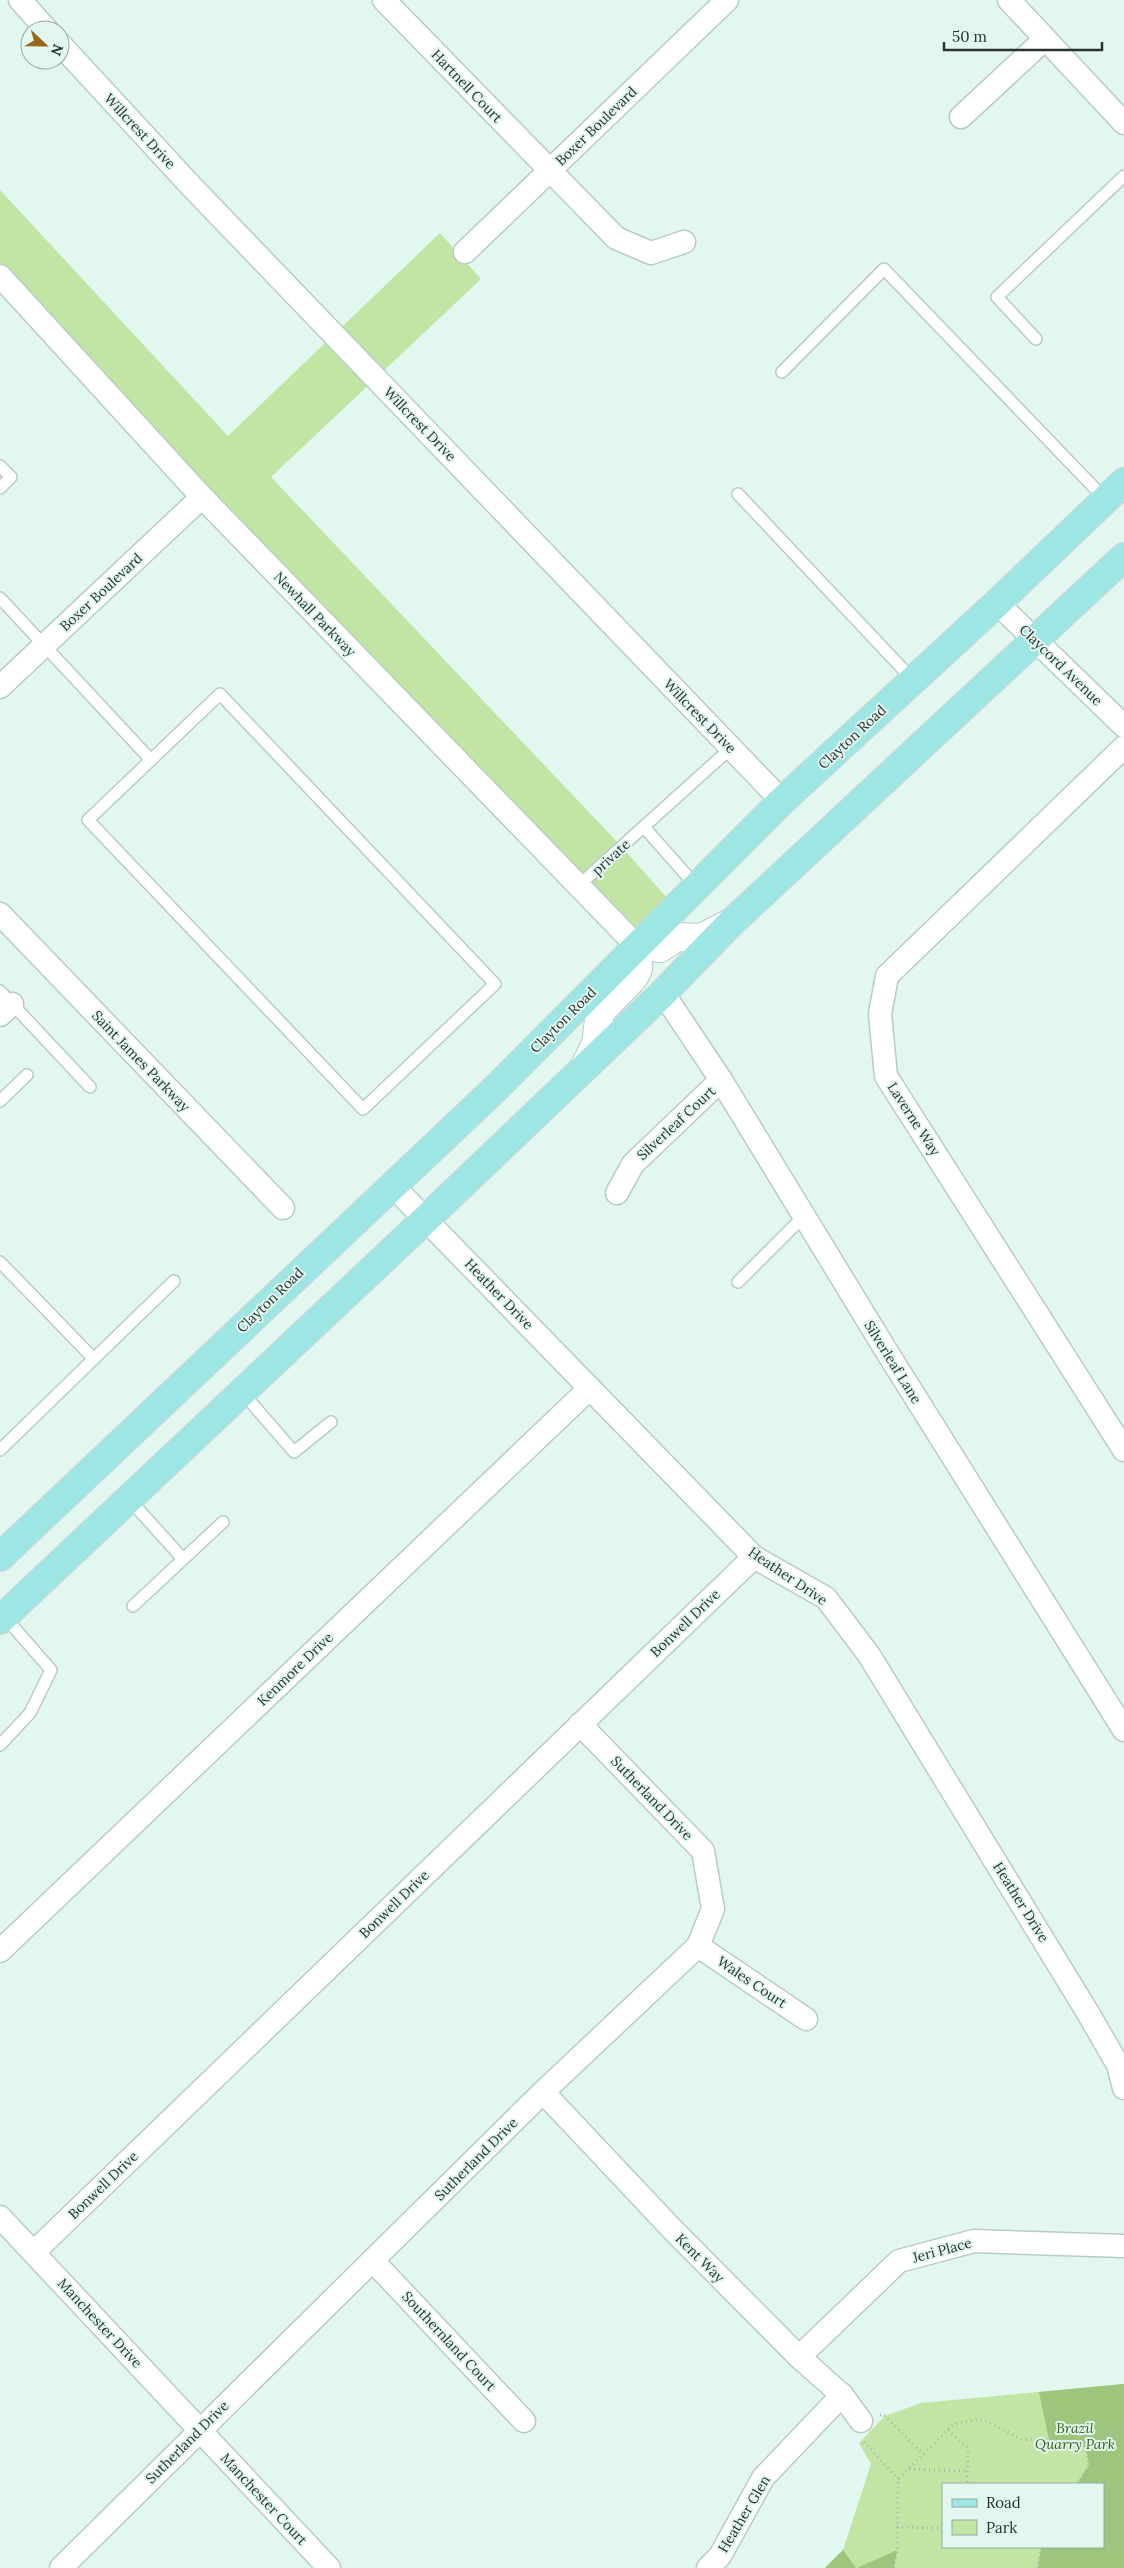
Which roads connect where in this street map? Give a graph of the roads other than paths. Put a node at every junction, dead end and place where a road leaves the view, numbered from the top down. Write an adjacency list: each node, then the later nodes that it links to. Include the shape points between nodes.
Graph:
1 (20, 0): 5 (street)
2 (384, 0): 10 (street, Hartnell Court)
3 (727, 0): 10 (street, Boxer Boulevard)
4 (1008, 0): 6 (street)
5 (38, 20)
6 (1045, 39): 8 (street); 9 (street)
7 (70, 55): 31 (street, Willcrest Drive, via 198,193)
8 (961, 117)
9 (1124, 123)
10 (550, 172): 12 (street, Hartnell Court, via 616,238 651,253); 13 (street, Boxer Boulevard)
11 (1124, 176): 15 (lane, via 997,297)
12 (684, 242)
13 (465, 252)
14 (0, 276): 21 (street, Newhall Parkway)
15 (1036, 339)
16 (782, 372): 19 (lane, via 884,269)
17 (0, 466): 18 (lane, via 11,477)
18 (0, 488)
19 (1115, 491): 24 (main road, Clayton Road)
20 (738, 494): 27 (lane)
21 (202, 497): 26 (street, Boxer Boulevard); 35 (street, Newhall Parkway)
22 (1124, 557): 25 (main road)
23 (0, 598): 26 (lane)
24 (997, 603): 25 (street, Claycord Avenue); 27 (main road, Clayton Road)
25 (1036, 641): 29 (street, Claycord Avenue); 38 (main road)
26 (44, 645): 28 (street, Boxer Boulevard); 32 (lane)
27 (914, 680): 33 (main road, Clayton Road)
28 (0, 687)
29 (1124, 726)
30 (1124, 747): 59 (street, Laverne Way, via 887,976 880,1014 886,1076)
31 (731, 748): 33 (street, Willcrest Drive); 34 (lane, private)
32 (151, 760): 32 (lane, via 88,820 363,1109 495,984 220,694)
33 (782, 801): 36 (main road, Clayton Road)
34 (644, 827): 35 (lane, private); 36 (lane)
35 (578, 886): 39 (street, Newhall Parkway)
36 (696, 886): 39 (main road, Clayton Road)
37 (0, 914): 49 (street, Saint James Parkway)
38 (731, 923): 39 (main road, via 701,938 677,937 660,948); 40 (main road)
39 (636, 946): 42 (main road, via 638,969 600,1012 596,1044); 47 (main road, Clayton Road, via 494,1090)
40 (663, 993): 42 (main road); 44 (street, Silverleaf Lane)
41 (4, 1003): 45 (lane)
42 (585, 1066): 51 (main road)
43 (27, 1075): 46 (lane)
44 (721, 1080): 48 (street, Silverleaf Court, via 633,1164); 50 (street, Silverleaf Lane)
45 (90, 1088)
46 (0, 1101)
47 (392, 1185): 51 (street, Heather Drive); 63 (main road, Clayton Road)
48 (617, 1193)
49 (283, 1208)
50 (804, 1216): 54 (lane); 69 (street, Silverleaf Lane)
51 (426, 1219): 56 (street, Heather Drive); 57 (main road)
52 (0, 1262): 55 (lane)
53 (174, 1281): 55 (lane)
54 (738, 1282)
55 (94, 1359): 60 (lane)
56 (590, 1388): 64 (street, Heather Drive); 72 (street, Kenmore Drive)
57 (242, 1392): 58 (lane, via 294,1452); 61 (main road)
58 (331, 1422)
59 (1121, 1438)
60 (0, 1450)
61 (128, 1499): 65 (lane); 67 (main road)
62 (223, 1522): 65 (lane)
63 (0, 1557)
64 (754, 1557): 68 (street, Bonwell Drive); 74 (street, Heather Drive, via 826,1598 869,1655 1088,2013 1118,2065)
65 (183, 1559): 66 (lane)
66 (133, 1606)
67 (2, 1618): 70 (lane, via 51,1670 30,1713)
68 (580, 1724): 71 (street, Sutherland Drive, via 703,1851 713,1909); 78 (street, Bonwell Drive)
69 (1124, 1730)
70 (0, 1744)
71 (698, 1946): 73 (street, Wales Court); 75 (street, Sutherland Drive)
72 (0, 1950)
73 (806, 2019)
74 (1124, 2088)
75 (543, 2092): 79 (street, Sutherland Drive); 80 (street, Kent Way)
76 (0, 2217): 78 (street, Manchester Drive)
77 (1124, 2246): 80 (street, Jeri Place, via 974,2241 899,2262)
78 (34, 2252): 84 (street, Manchester Drive)
79 (373, 2261): 82 (street, Southernland Court); 84 (street, Sutherland Drive)
80 (799, 2357): 81 (street, Kent Way)
81 (842, 2395): 83 (street, Kent Way); 87 (street, Heather Glen, via 763,2478 720,2556)
82 (524, 2421)
83 (860, 2421)
84 (199, 2429): 85 (street, Sutherland Drive); 86 (street, Manchester Court)
85 (61, 2568)
86 (329, 2568)
87 (708, 2568)

